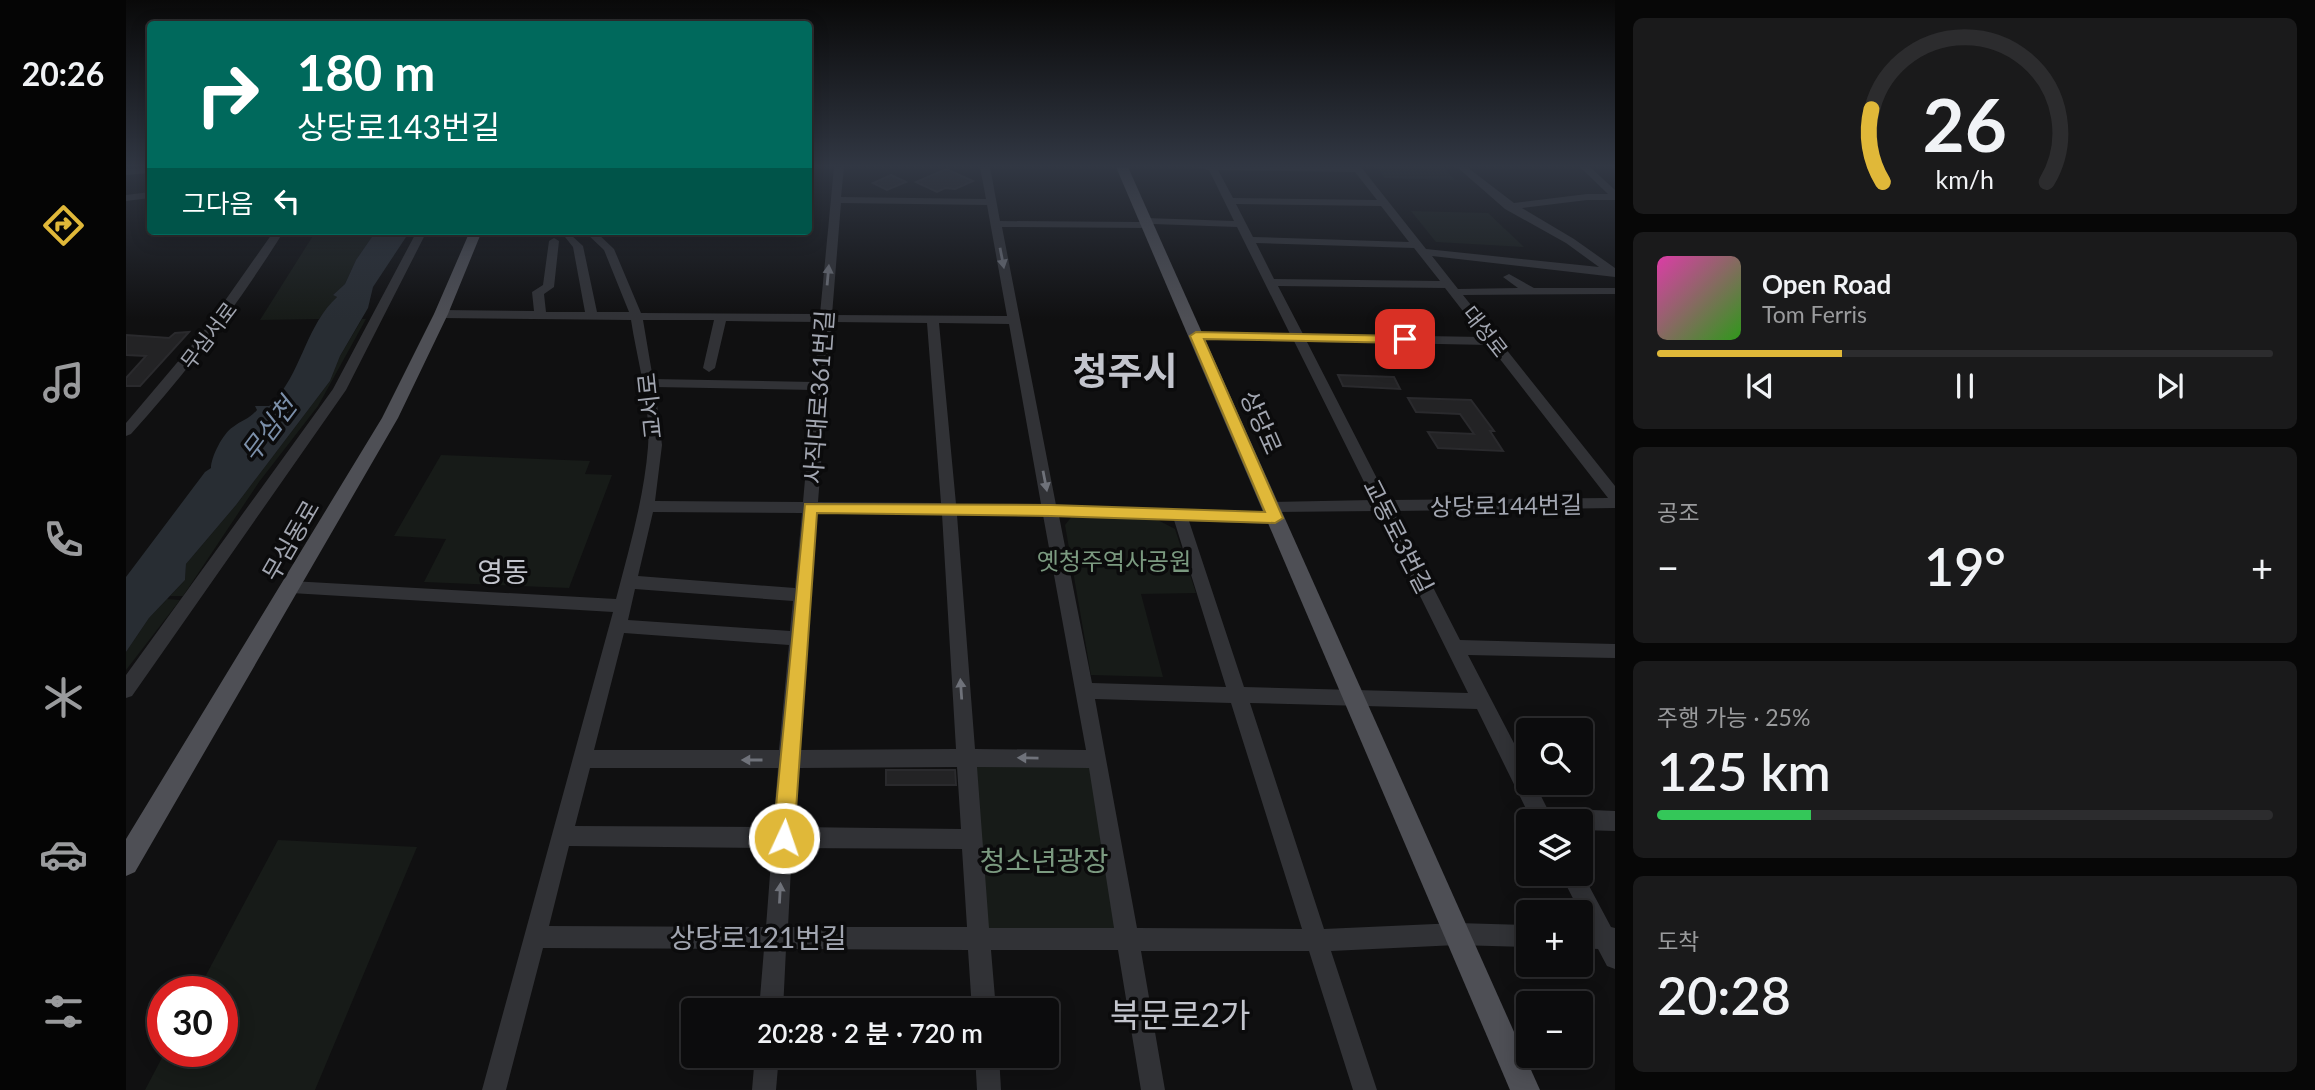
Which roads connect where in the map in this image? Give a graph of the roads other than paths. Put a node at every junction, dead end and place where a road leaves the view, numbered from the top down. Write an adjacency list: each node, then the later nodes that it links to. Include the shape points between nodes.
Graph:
1 (833, 218): 30 (street, 사직대로361번길, one-way to 1)
2 (994, 218): 8 (street)
3 (1145, 218): 7 (main road, 상당로)
4 (1240, 218): 9 (street, 교동로3번길)
5 (1396, 218): 17 (street, 대성로)
6 (1528, 218): 19 (street)
7 (1147, 223): 8 (street); 9 (street); 33 (main road, 상당로)
8 (995, 224): 32 (street, one-way to 32)
9 (1243, 224): 16 (street, 교동로3번길)
10 (276, 235): 41 (street, 무심서로, via 190,360)
11 (420, 235): 59 (street, via 339,390)
12 (474, 235): 25 (main road, 무심동로)
13 (598, 235): 28 (street, 교서로, via 609,249)
14 (570, 237): 27 (street, via 578,246)
15 (554, 241): 26 (street, via 548,287 538,292)
16 (1254, 245): 17 (street); 18 (street); 21 (street, 교동로3번길)
17 (1420, 249): 19 (street); 22 (street, 대성로)
18 (1338, 250)
19 (1614, 273)
20 (1509, 277): 24 (street)
21 (1271, 282): 22 (street); 34 (street, 교동로3번길)
22 (1453, 288): 24 (street); 36 (street, 대성로)
23 (1615, 291): 24 (street)
24 (1532, 292)
25 (441, 314): 26 (street); 52 (main road, 무심동로, via 390,418)
26 (540, 315): 27 (street)
27 (592, 316): 28 (street)
28 (636, 316): 29 (street); 39 (street, 교서로)
29 (722, 317): 30 (street); 38 (street)
30 (824, 318): 31 (street); 40 (street, 사직대로361번길)
31 (933, 320): 32 (street); 47 (street)
32 (1014, 320): 48 (street, one-way to 48)
33 (1196, 336): 34 (street); 49 (main road, 상당로)
34 (1298, 338): 35 (street); 45 (street, 교동로3번길)
35 (1380, 339): 36 (street); 37 (street)
36 (1494, 341): 42 (street, 대성로)
37 (1395, 363)
38 (709, 368)
39 (648, 383): 40 (street); 44 (street, 교서로, via 654,445)
40 (819, 386): 46 (street, 사직대로361번길)
41 (126, 431)
42 (1615, 496)
43 (1615, 503): 45 (street, 상당로144번길)
44 (647, 506): 46 (street, 상당로144번길); 51 (street, 교서로)
45 (1385, 506): 49 (street, 상당로144번길); 57 (street, 교동로3번길)
46 (810, 508): 47 (street, 상당로144번길); 53 (street, 사직대로361번길)
47 (950, 509): 48 (street, 상당로144번길); 64 (street, one-way to 47)
48 (1051, 510): 50 (street, 상당로144번길); 60 (street)
49 (1273, 512): 50 (street, 상당로144번길); 62 (main road, 상당로)
50 (1180, 515): 61 (street)
51 (629, 582): 53 (street); 54 (street, 교서로)
52 (291, 587): 54 (street); 74 (main road, 무심동로)
53 (803, 595): 56 (street, 사직대로361번길)
54 (623, 606): 55 (street, 교서로)
55 (618, 626): 56 (street); 65 (street, 교서로)
56 (799, 639): 67 (street, 사직대로361번길)
57 (1455, 647): 58 (street); 63 (street, 교동로3번길)
58 (1615, 651)
59 (126, 690)
60 (1083, 691): 61 (street); 66 (street)
61 (1238, 695): 62 (street); 82 (street)
62 (1354, 698): 63 (street); 76 (main road, 상당로)
63 (1482, 701): 68 (street, 교동로3번길)
64 (966, 757): 66 (street, one-way to 64); 67 (street); 73 (street)
65 (583, 759): 67 (street, one-way to 65); 71 (street, 교서로)
66 (1097, 759): 81 (street)
67 (788, 760): 72 (street, 사직대로361번길)
68 (1537, 809)
69 (1593, 820): 70 (street)
70 (1615, 821)
71 (563, 836): 72 (street); 79 (street, 교서로)
72 (784, 838): 73 (street); 77 (street, 사직대로361번길, one-way to 72)
73 (972, 839): 80 (street)
74 (126, 863)
75 (1578, 886): 84 (street)
76 (1457, 934): 78 (street, 상당로121번길); 82 (street, 상당로121번길); 94 (main road, 상당로)
77 (778, 936): 79 (street, 상당로121번길); 80 (street, 상당로121번길); 85 (street, 사직대로361번길)
78 (1516, 936)
79 (536, 937): 89 (street, 교서로)
80 (980, 938): 81 (street, 상당로121번길); 86 (street)
81 (1126, 940): 82 (street, 상당로121번길); 92 (street)
82 (1318, 940): 93 (street)
83 (1593, 940): 84 (street)
84 (1612, 945)
85 (772, 998)
86 (983, 998)
87 (766, 1068): 90 (street)
88 (988, 1068): 91 (street)
89 (494, 1090)
90 (764, 1090)
91 (989, 1090)
92 (1153, 1090)
93 (1365, 1090)
94 (1525, 1090)

